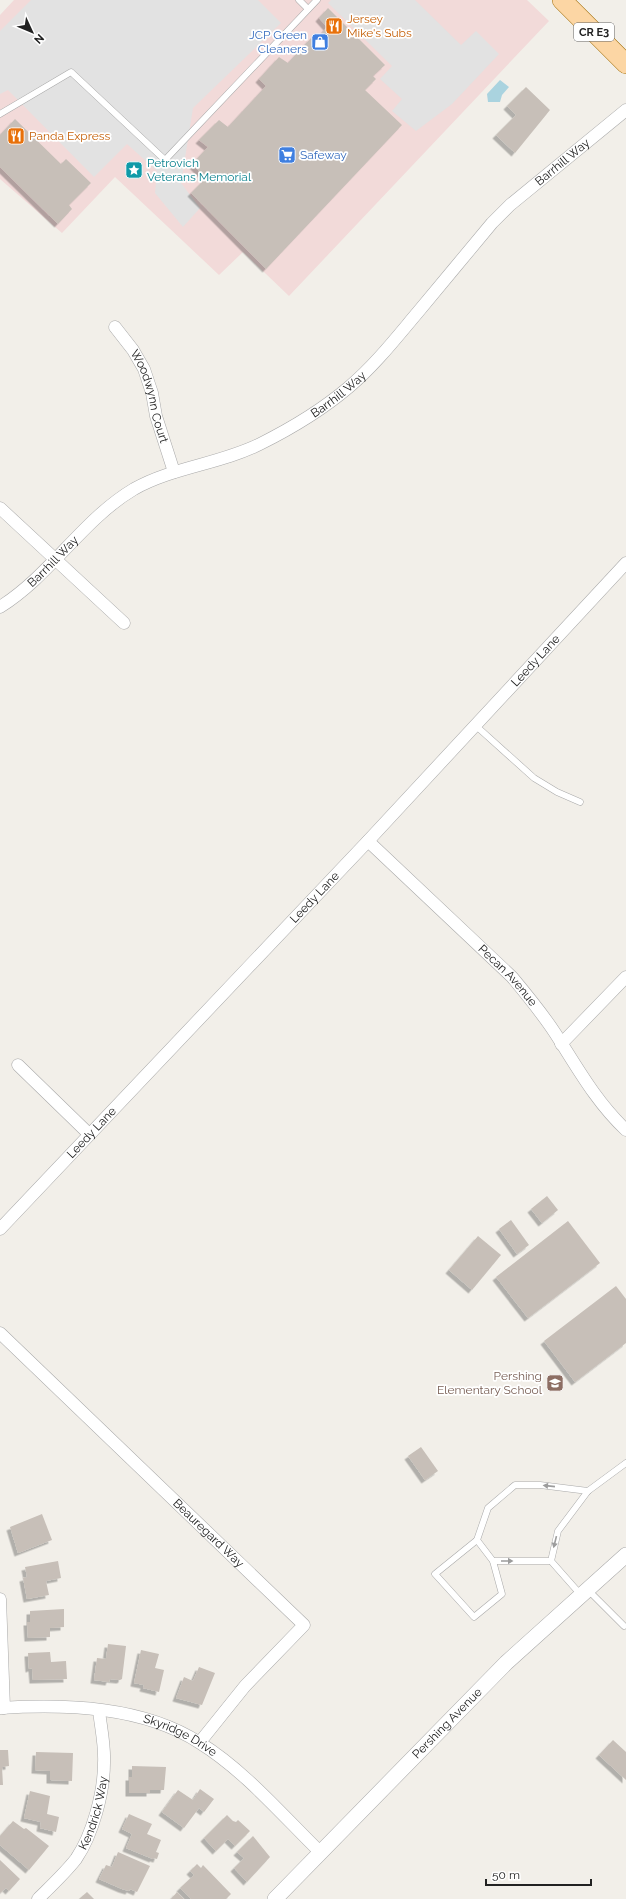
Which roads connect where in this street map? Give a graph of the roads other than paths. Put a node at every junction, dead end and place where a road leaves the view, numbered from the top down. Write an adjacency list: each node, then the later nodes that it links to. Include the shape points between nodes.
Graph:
1 (299, 0): 4 (lane)
2 (317, 0): 4 (lane)
3 (562, 0): 5 (main road, CR E3)
4 (308, 9): 7 (lane, via 165,160 71,72)
5 (626, 64)
6 (626, 110): 9 (street, Barrhill Way, via 492,223 387,349 349,387 294,426 258,444 234,455)
7 (0, 114)
8 (114, 327): 9 (street, Woodwynn Court, via 133,350 144,369)
9 (174, 472): 11 (street, Barrhill Way, via 134,490 113,505 90,523)
10 (0, 508): 11 (street)
11 (55, 559): 13 (street, Barrhill Way, via 24,590); 14 (street)
12 (626, 563): 15 (street, Leedy Lane)
13 (0, 607)
14 (124, 623)
15 (475, 725): 16 (lane, via 534,778); 17 (street, Leedy Lane)
16 (580, 802)
17 (368, 840): 19 (street, Pecan Avenue, via 512,977 532,1000); 22 (street, Leedy Lane)
18 (626, 977): 19 (street)
19 (561, 1044): 21 (street, Pecan Avenue, via 589,1087)
20 (18, 1065): 22 (street)
21 (626, 1130)
22 (89, 1134): 23 (street, Leedy Lane)
23 (0, 1228)
24 (0, 1333): 36 (street, Beauregard Way, via 304,1625 245,1686)
25 (626, 1463): 26 (lane)
26 (588, 1490): 27 (lane, one-way to 27, via 515,1485 488,1508); 30 (lane, one-way to 30, via 558,1531)
27 (477, 1540): 29 (lane); 29 (lane, via 434,1574 474,1618 502,1594)
28 (626, 1555): 31 (street, Pershing Avenue)
29 (493, 1561): 30 (lane, one-way to 30)
30 (551, 1561): 31 (lane)
31 (584, 1593): 33 (lane); 37 (street, Pershing Avenue, via 506,1663)
32 (0, 1598): 34 (street)
33 (624, 1626)
34 (2, 1708): 35 (street, Skyridge Drive, via 67,1708)
35 (99, 1711): 36 (street, Skyridge Drive, via 125,1713 149,1719); 38 (street, Kendrick Way, via 104,1768 101,1792 87,1840 76,1859)
36 (200, 1742): 37 (street, Skyridge Drive, via 240,1774)
37 (321, 1853): 39 (street, Pershing Avenue)
38 (38, 1899)
39 (275, 1899)

